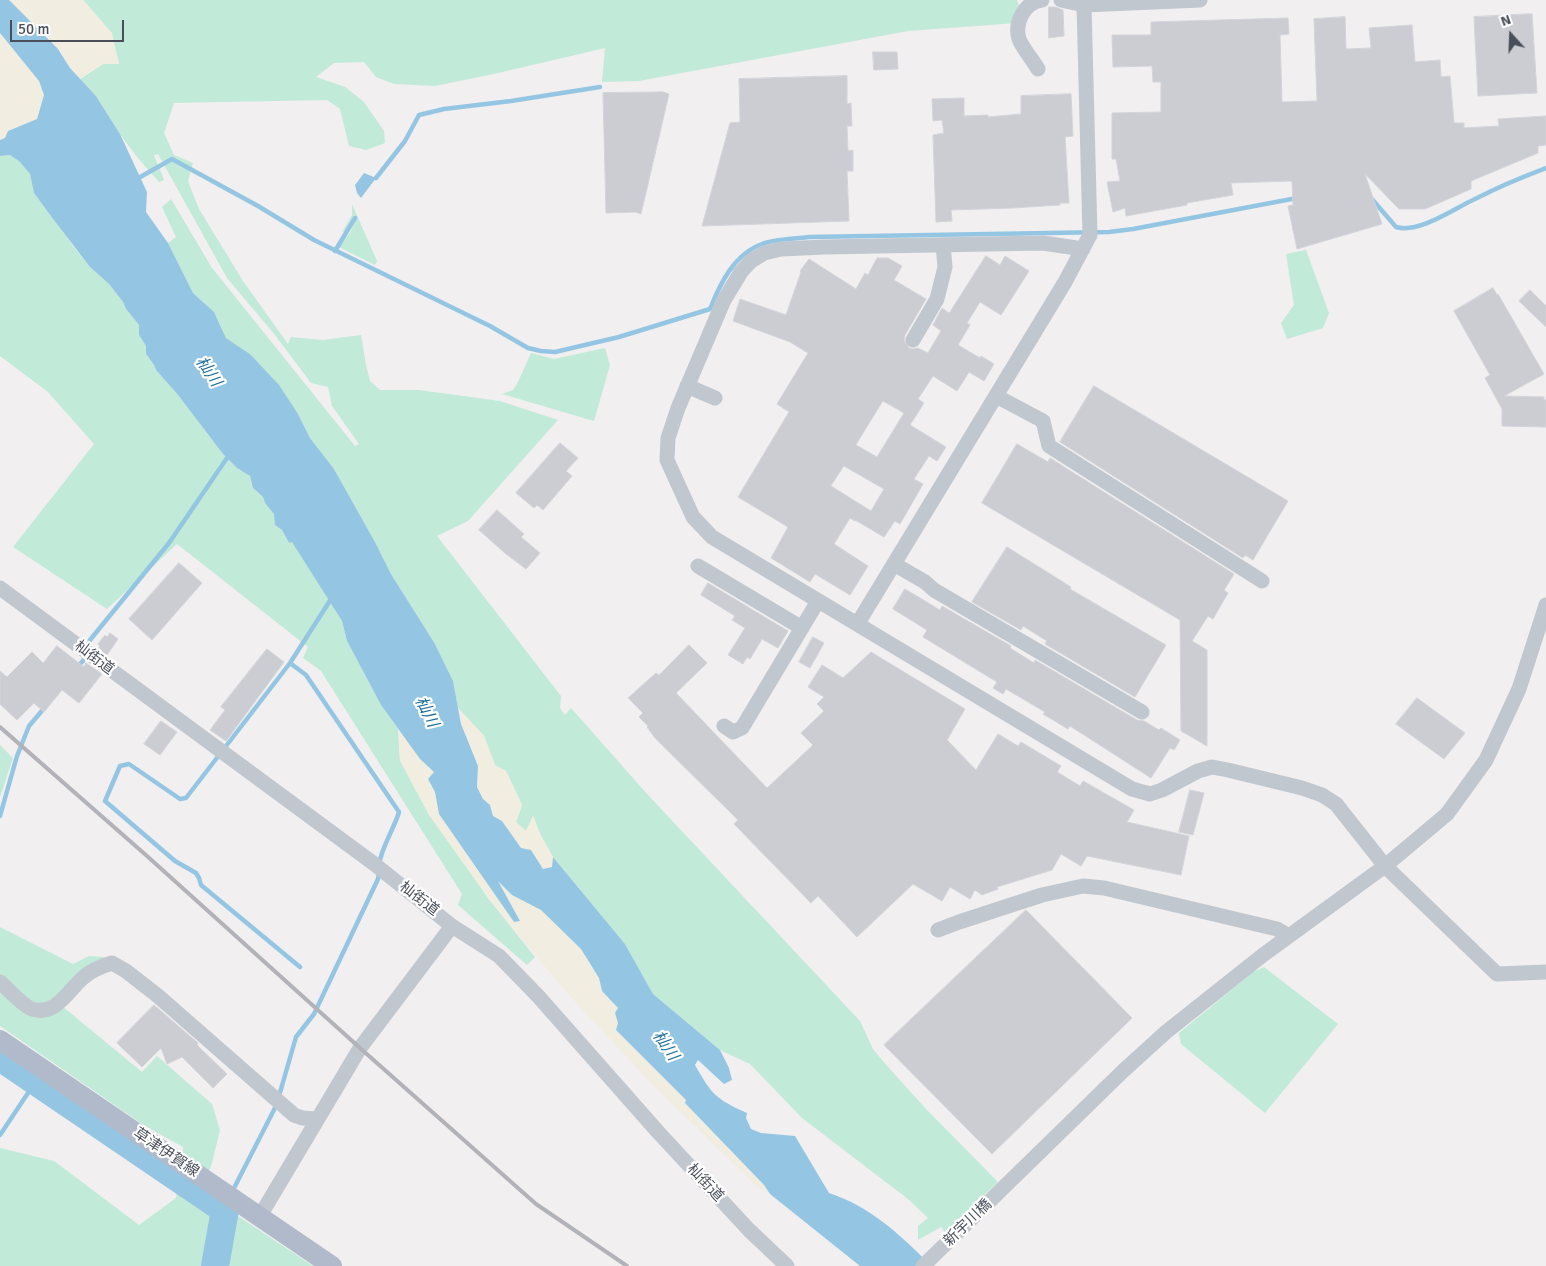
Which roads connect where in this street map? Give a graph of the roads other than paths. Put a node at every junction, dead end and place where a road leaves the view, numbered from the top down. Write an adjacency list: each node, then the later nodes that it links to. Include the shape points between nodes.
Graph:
1 (1042, 0): 5 (street, via 1025,8 1018,28 1020,39)
2 (1061, 0): 4 (street)
3 (1200, 0): 4 (street)
4 (1084, 5): 7 (street, via 1090,231)
5 (1038, 69)
6 (943, 245): 7 (street, via 1043,243); 8 (street, via 945,268 937,299); 9 (street, via 781,249 751,261 724,300)
7 (1083, 249): 10 (street)
8 (913, 340)
9 (687, 386): 11 (street); 16 (street, via 668,438 668,460 693,518 712,537)
10 (996, 396): 12 (street); 14 (street, via 1043,421 1049,446)
11 (715, 398)
12 (894, 564): 18 (street); 22 (street)
13 (698, 566): 19 (street)
14 (1262, 581)
15 (0, 588): 25 (street, 杣街道, via 373,863)
16 (818, 600): 18 (street); 19 (street)
17 (1546, 605): 20 (street, 新宇川橋)
18 (858, 623): 24 (street, via 1132,789 1150,794 1212,767 1322,795 1336,804)
19 (802, 628): 23 (street, via 742,728 733,732)
20 (1538, 629): 21 (street); 24 (street, 新宇川橋, via 1519,689 1486,760 1447,814)
21 (1546, 643)
22 (1142, 712)
23 (724, 726)
24 (1385, 866): 27 (street, 新宇川橋); 28 (street, via 1496,974)
25 (452, 926): 31 (street, via 360,1048); 34 (street, 杣街道, via 499,956 749,1230)
26 (938, 930): 27 (street, via 1009,905 1083,886 1236,918 1277,928)
27 (1289, 936): 35 (street, 新宇川橋, via 1166,1032)
28 (1546, 972)
29 (0, 982): 31 (street, via 31,1009 44,1011 58,1004 84,977 112,963 158,996 294,1115)
30 (0, 1040): 32 (main road, 草津伊賀線)
31 (317, 1119): 32 (street)
32 (260, 1216): 33 (main road, 草津伊賀線)
33 (332, 1266)
34 (787, 1266)
35 (923, 1266)

